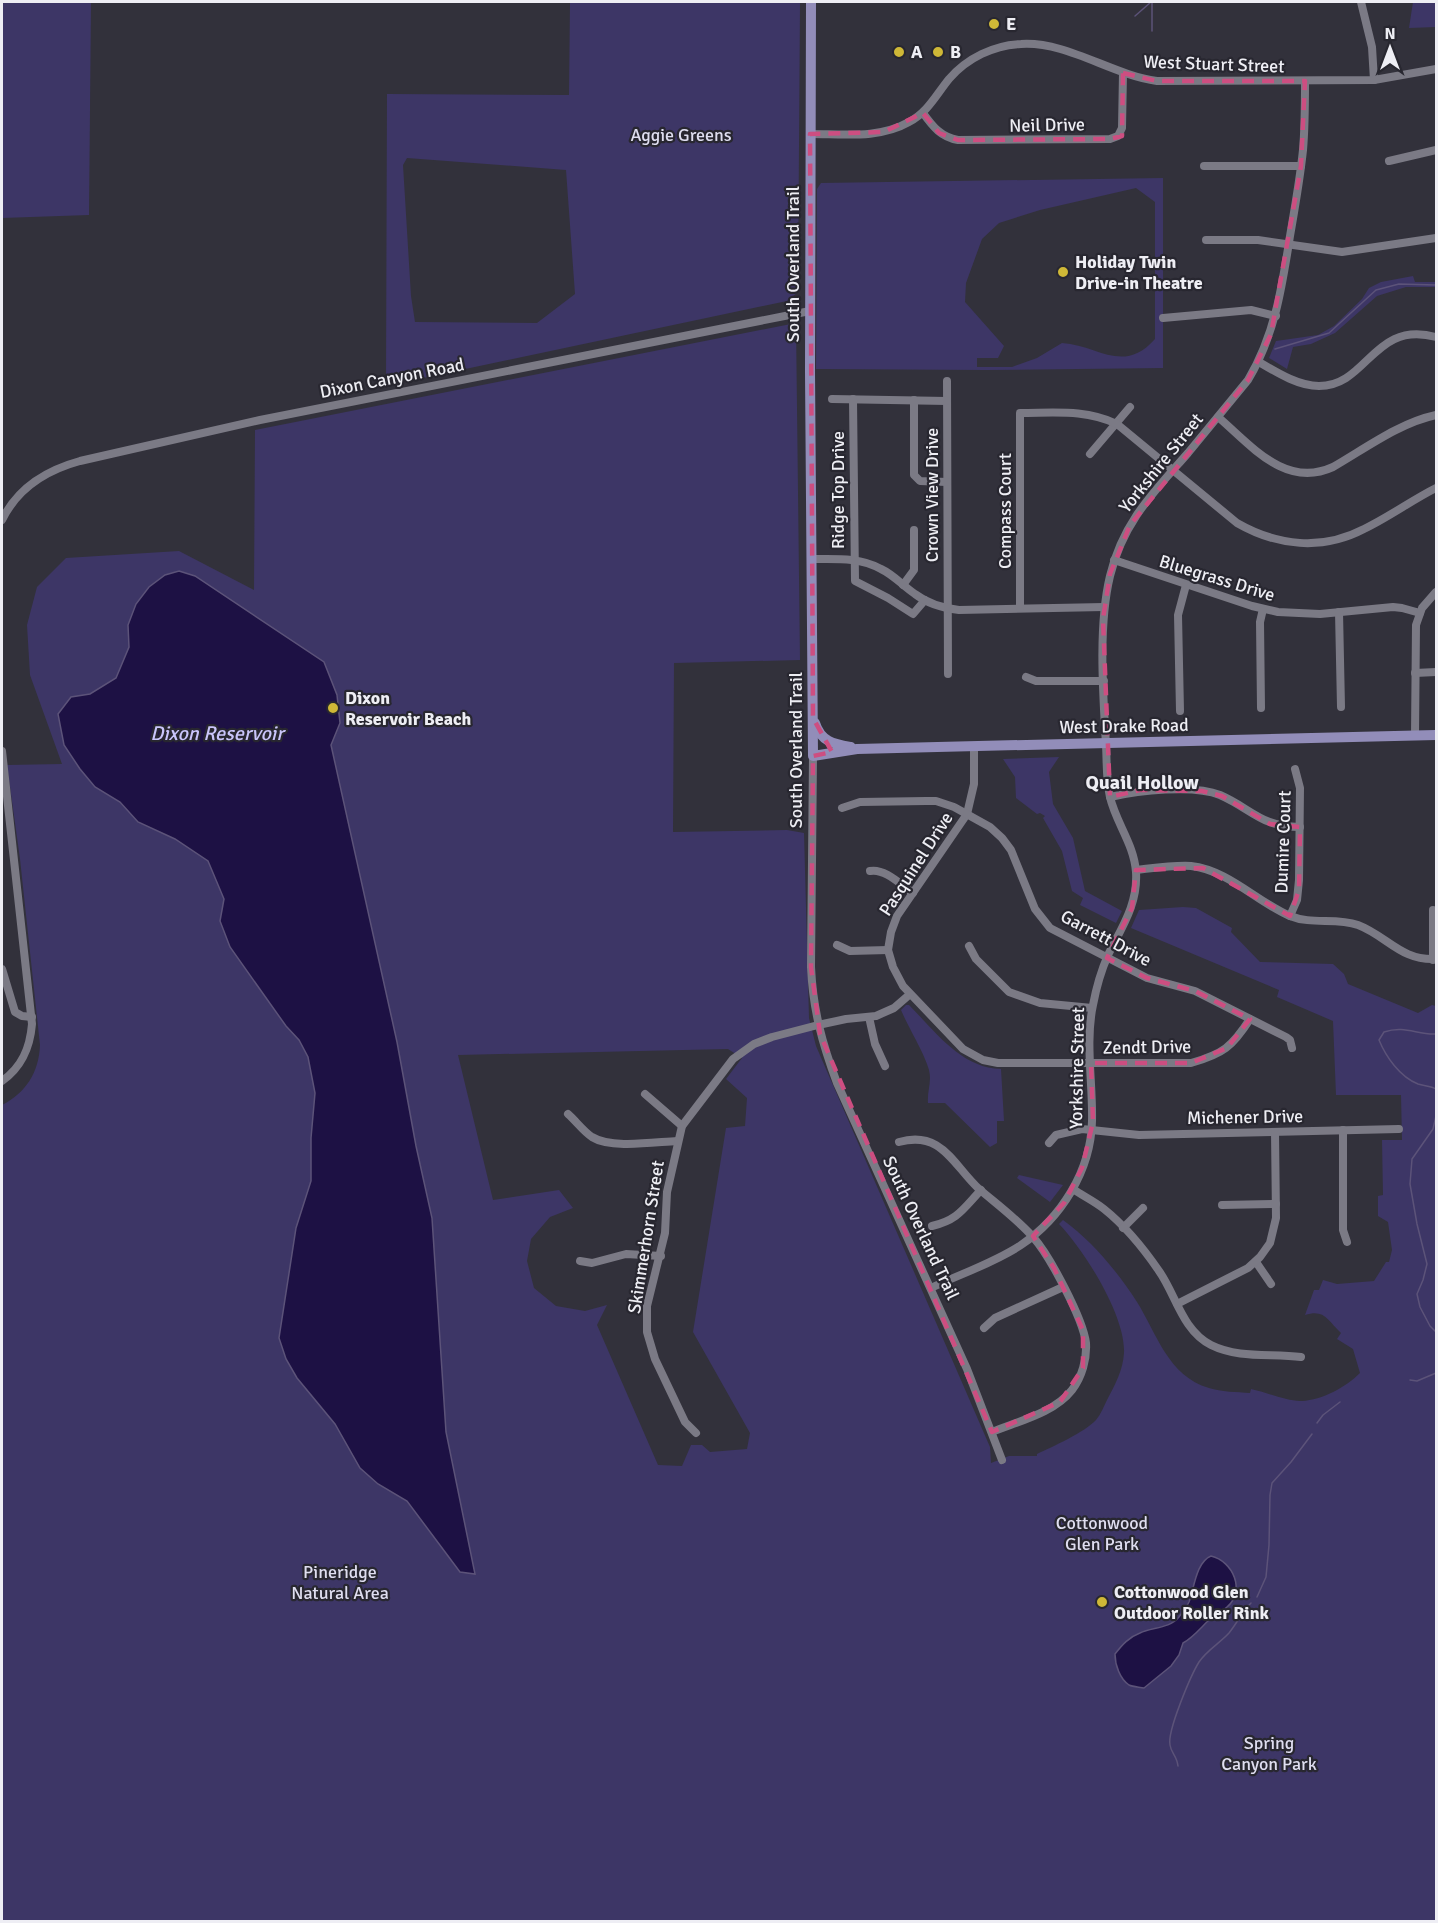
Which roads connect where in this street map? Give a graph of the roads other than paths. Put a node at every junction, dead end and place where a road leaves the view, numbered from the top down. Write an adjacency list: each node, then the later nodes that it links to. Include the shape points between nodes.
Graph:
1 (811, 2): 8 (main road, South Overland Trail)
2 (1361, 2): 5 (street, via 1372,47)
3 (1437, 69): 5 (street, West Stuart Street)
4 (1123, 73): 6 (street, West Stuart Street, via 1157,81); 7 (street, West Stuart Street, via 1047,46 1008,45 964,65); 7 (street, Neil Drive, via 1122,128 1118,136 1110,139 950,139 939,133)
5 (1374, 80): 6 (street, West Stuart Street)
6 (1305, 81): 12 (street, Yorkshire Street)
7 (923, 113): 8 (street, West Stuart Street, via 884,132)
8 (810, 134): 16 (main road, South Overland Trail)
9 (1437, 150): 10 (street)
10 (1389, 161)
11 (1204, 166): 12 (street)
12 (1301, 166): 15 (street, Yorkshire Street)
13 (1437, 238): 15 (street, via 1342,252)
14 (1206, 240): 15 (street, via 1258,240)
15 (1289, 245): 17 (street, Yorkshire Street)
16 (810, 311): 34 (street, Dixon Canyon Road, via 260,420 80,461 53,470 32,483); 36 (main road, South Overland Trail)
17 (1276, 316): 18 (street, via 1251,310); 20 (street, Yorkshire Street)
18 (1163, 318)
19 (1437, 337): 20 (street, via 1413,333 1391,340 1343,379 1328,385 1310,386)
20 (1259, 362): 28 (street, Yorkshire Street)
21 (947, 381): 25 (street, Crown View Drive)
22 (832, 399): 23 (street)
23 (853, 399): 24 (street); 37 (street, Ridge Top Drive)
24 (914, 400): 25 (street); 32 (street, via 914,475 924,482)
25 (947, 401): 32 (street, Crown View Drive)
26 (1130, 407): 29 (street)
27 (1437, 415): 28 (street, via 1390,433 1324,471 1307,474 1277,466)
28 (1218, 417): 31 (street, Yorkshire Street)
29 (1117, 424): 30 (street); 31 (street); 45 (street, Compass Court, via 1080,413 1020,413)
30 (1090, 454)
31 (1173, 470): 33 (street, via 1237,523 1262,536 1296,544 1323,542 1364,530); 38 (street, Yorkshire Street, via 1140,507)
32 (947, 482): 44 (street, Crown View Drive)
33 (1437, 488)
34 (2, 520)
35 (914, 530): 39 (street, via 914,570)
36 (812, 559): 37 (street); 57 (main road, South Overland Trail)
37 (854, 560): 39 (street, via 880,568); 42 (street, Ridge Top Drive, via 855,581 913,614)
38 (1114, 560): 40 (street, Bluegrass Drive); 43 (street, Yorkshire Street)
39 (903, 585): 42 (street)
40 (1186, 585): 46 (street, Bluegrass Drive); 56 (street, via 1178,615)
41 (1437, 592): 48 (street)
42 (925, 600): 44 (street)
43 (1104, 607): 45 (street); 53 (street, Yorkshire Street)
44 (947, 608): 45 (street); 51 (street, Crown View Drive)
45 (1020, 608)
46 (1263, 609): 47 (street, Bluegrass Drive, via 1305,614); 55 (street)
47 (1339, 612): 48 (street, Bluegrass Drive, via 1394,607); 54 (street)
48 (1420, 613): 50 (street, via 1414,636)
49 (1437, 672): 50 (street)
50 (1415, 673): 58 (street)
51 (948, 674)
52 (1026, 676): 53 (street, via 1036,681)
53 (1104, 681): 60 (street, Yorkshire Street)
54 (1341, 707)
55 (1261, 708)
56 (1180, 711)
57 (813, 718): 62 (main road, via 826,740); 64 (main road, South Overland Trail)
58 (1415, 735): 59 (main road, West Drake Road); 60 (main road, West Drake Road)
59 (1437, 735)
60 (1106, 743): 61 (main road, West Drake Road); 66 (street, Yorkshire Street)
61 (974, 746): 62 (main road, West Drake Road); 68 (street, Pasquinel Drive, via 974,784)
62 (858, 749): 64 (main road, West Drake Road)
63 (2, 751): 83 (street)
64 (813, 756): 86 (street, South Overland Trail, via 811,968)
65 (1295, 769): 69 (street, Dumire Court, via 1300,788)
66 (1110, 797): 69 (street, via 1140,790 1202,791 1222,796 1270,824); 70 (street, Yorkshire Street, via 1131,847)
67 (842, 808): 68 (street, Garrett Drive, via 860,801 926,801 946,804)
68 (967, 814): 72 (street, Pasquinel Drive); 78 (street, Garrett Drive, via 990,827 1011,850 1043,920 1058,933)
69 (1300, 827): 74 (street, Dumire Court, via 1299,890)
70 (1136, 870): 74 (street, via 1203,868); 78 (street, Yorkshire Street, via 1132,908)
71 (870, 872): 72 (street, via 883,873)
72 (913, 893): 77 (street, Pasquinel Drive, via 894,924)
73 (1433, 910): 79 (street)
74 (1290, 916): 79 (street, via 1358,925 1403,953)
75 (837, 945): 77 (street, via 850,951)
76 (969, 946): 82 (street, via 976,959 1009,992 1040,1003)
77 (888, 950): 81 (street, via 897,977)
78 (1107, 958): 82 (street, Yorkshire Street); 85 (street, Garrett Drive, via 1147,978 1195,991)
79 (1435, 960)
80 (2, 969): 83 (street, via 15,1012)
81 (909, 995): 84 (street, Skimmerhorn Street, via 894,1008); 88 (street, Zendt Drive, via 963,1049 983,1060)
82 (1092, 1008): 88 (street, Yorkshire Street)
83 (32, 1017): 90 (street, via 32,1036 24,1057)
84 (869, 1017): 86 (street, Skimmerhorn Street); 89 (street)
85 (1250, 1019): 87 (street, Garrett Drive, via 1286,1037); 88 (street, Zendt Drive, via 1227,1048 1191,1063)
86 (818, 1025): 93 (street, Skimmerhorn Street, via 764,1039 746,1048); 115 (street, South Overland Trail, via 837,1083)
87 (1292, 1048)
88 (1091, 1063): 94 (street, Yorkshire Street)
89 (885, 1066)
90 (2, 1081)
91 (645, 1094): 93 (street)
92 (568, 1114): 98 (street, Skimmerhorn Street, via 600,1140)
93 (682, 1125): 98 (street, Skimmerhorn Street)
94 (1092, 1129): 97 (street, Michener Drive, via 1139,1135); 100 (street, Michener Drive, via 1066,1131); 101 (street, Yorkshire Street, via 1087,1155)
95 (1399, 1129): 96 (street, Michener Drive)
96 (1343, 1130): 97 (street, Michener Drive); 109 (street, via 1343,1230)
97 (1275, 1132): 103 (street)
98 (677, 1141): 110 (street, Skimmerhorn Street)
99 (899, 1142): 102 (street, via 911,1138 940,1147)
100 (1049, 1143)
101 (1073, 1189): 107 (street, via 1104,1209); 108 (street, Yorkshire Street)
102 (981, 1190): 106 (street, via 957,1216); 108 (street)
103 (1276, 1204): 104 (street); 112 (street, via 1273,1233)
104 (1222, 1205)
105 (1143, 1208): 107 (street)
106 (932, 1226)
107 (1123, 1228): 116 (street, via 1160,1272)
108 (1033, 1237): 114 (street); 115 (street, Yorkshire Street)
109 (1347, 1242)
110 (661, 1256): 111 (street, via 626,1254 592,1263); 120 (street, Skimmerhorn Street, via 649,1296 647,1332 655,1359 685,1422)
111 (580, 1261)
112 (1256, 1262): 113 (street); 116 (street)
113 (1271, 1284)
114 (1064, 1287): 117 (street, via 995,1318); 119 (street, via 1086,1343 1079,1379 1065,1398 1051,1408)
115 (930, 1288): 119 (street, South Overland Trail)
116 (1177, 1304): 118 (street, via 1195,1332 1211,1345 1250,1355)
117 (984, 1328)
118 (1301, 1357)
119 (992, 1432): 121 (street, South Overland Trail)
120 (696, 1433)
121 (1002, 1460)

